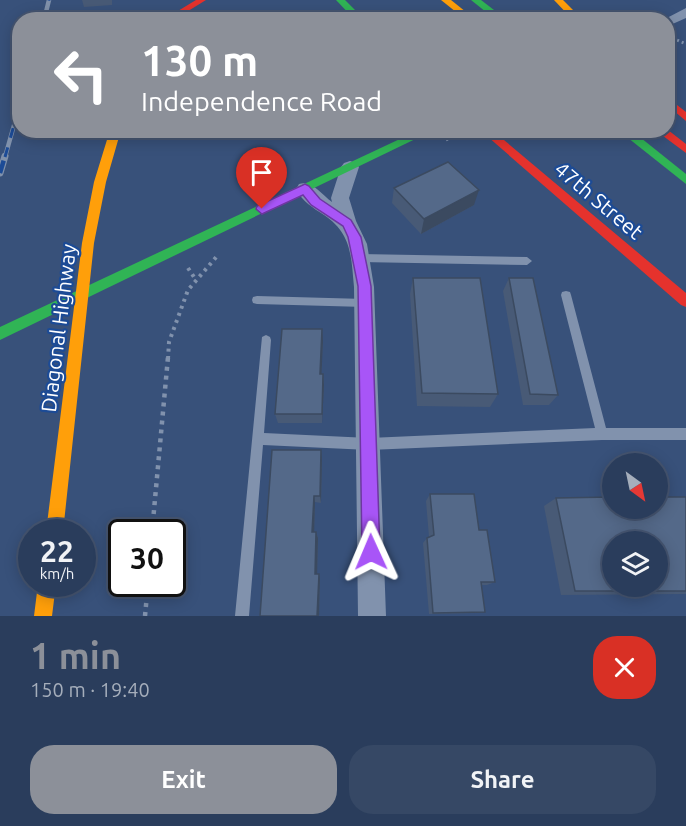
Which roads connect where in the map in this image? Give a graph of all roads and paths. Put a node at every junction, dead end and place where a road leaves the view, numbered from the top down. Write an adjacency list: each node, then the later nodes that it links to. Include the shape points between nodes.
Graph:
1 (188, 0): 7 (main road)
2 (202, 0): 8 (main road)
3 (340, 0): 9 (main road)
4 (445, 0): 10 (main road)
5 (476, 0): 11 (main road)
6 (558, 0): 12 (main road)
7 (178, 12)
8 (182, 12)
9 (353, 12)
10 (461, 12)
11 (492, 12)
12 (571, 12)
13 (675, 107): 14 (main road)
14 (686, 118)
15 (114, 138): 27 (main road, Diagonal Highway, via 100,182)
16 (412, 138): 21 (main road)
17 (494, 138): 30 (main road, 47th Street)
18 (633, 138): 22 (main road)
19 (671, 138): 20 (main road)
20 (686, 149)
21 (350, 167): 23 (main road); 24 (street, via 340,198)
22 (686, 180)
23 (305, 189): 24 (street, via 315,202); 27 (main road)
24 (347, 223): 25 (street)
25 (360, 258): 26 (lane); 31 (street)
26 (527, 261)
27 (82, 294): 32 (main road); 38 (main road, Diagonal Highway)
28 (566, 295): 34 (lane)
29 (257, 300): 31 (lane)
30 (686, 301)
31 (365, 303): 37 (street)
32 (0, 334)
33 (266, 340): 36 (lane)
34 (602, 434): 35 (lane); 37 (lane)
35 (686, 434)
36 (256, 439): 37 (lane); 43 (lane)
37 (369, 444): 44 (street)
38 (56, 519)
39 (45, 597): 41 (main road)
40 (147, 597): 42 (path)
41 (43, 616)
42 (145, 616)
43 (242, 616)
44 (372, 616)

